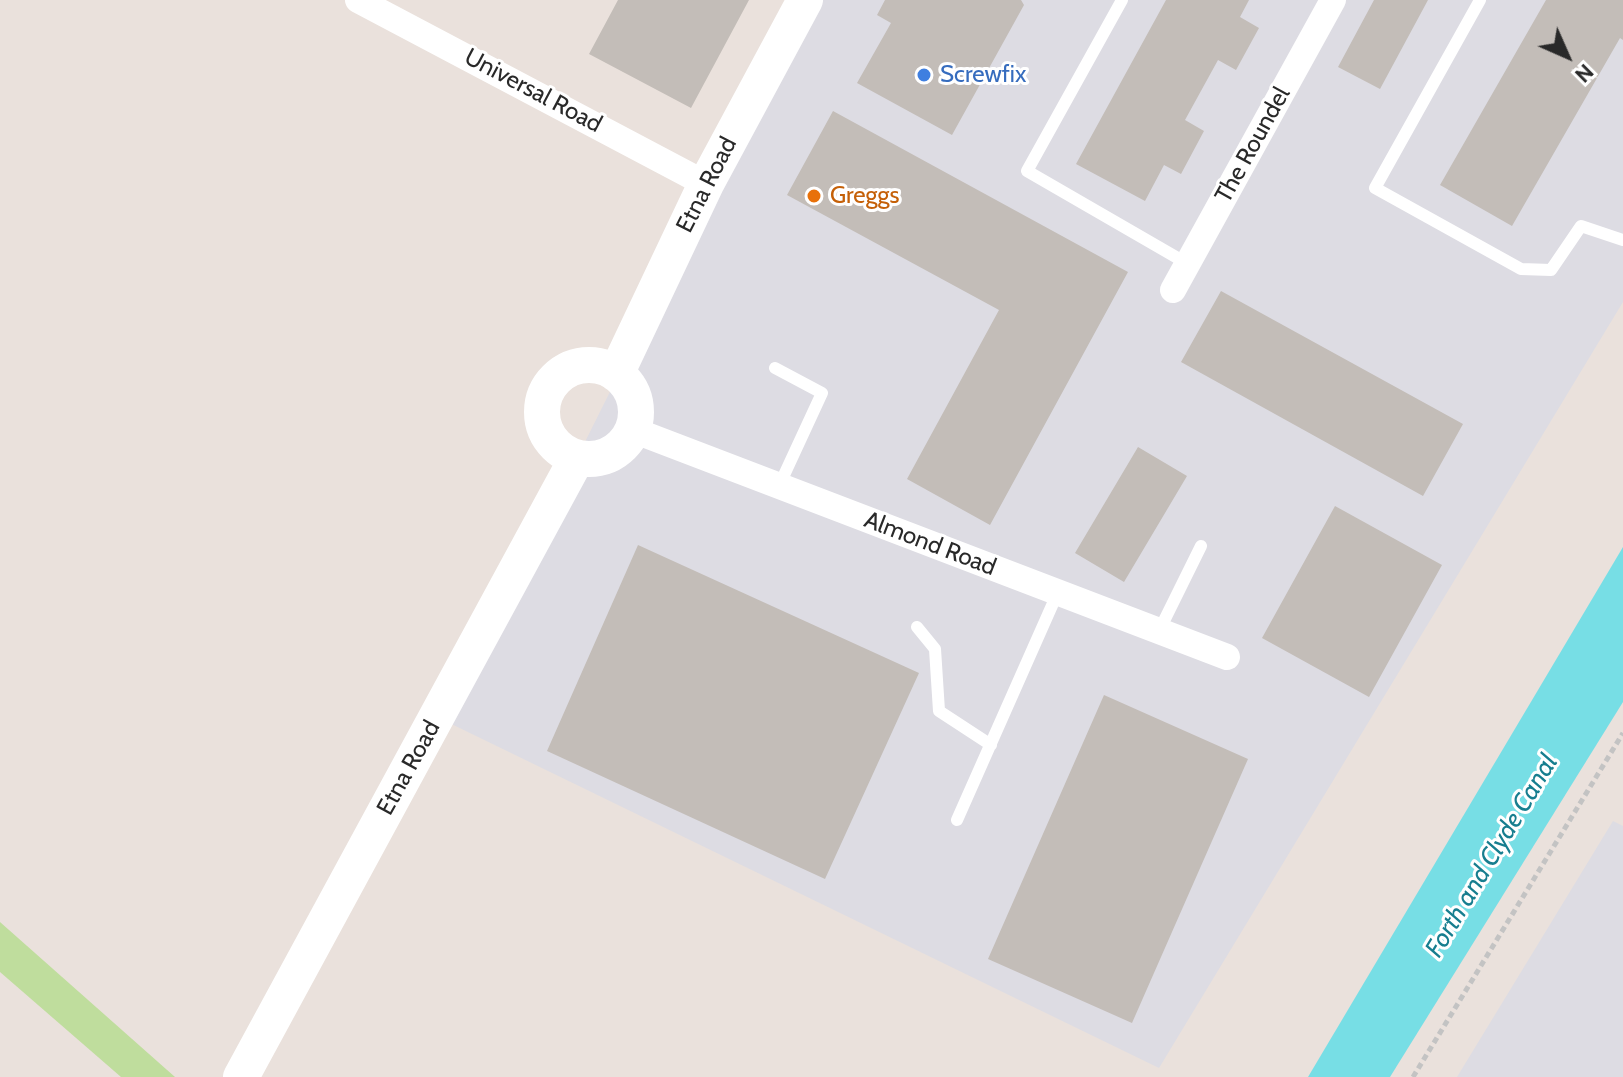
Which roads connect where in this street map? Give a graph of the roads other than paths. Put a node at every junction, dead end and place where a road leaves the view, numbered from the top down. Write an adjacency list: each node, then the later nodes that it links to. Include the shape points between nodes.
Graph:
1 (358, 0): 6 (street, Universal Road)
2 (805, 0): 6 (street, Etna Road)
3 (1122, 0): 8 (lane, via 1027,171)
4 (1333, 0): 8 (street, The Roundel)
5 (1480, 0): 7 (lane, via 1375,188 1521,269 1551,270 1581,226)
6 (706, 184): 11 (street, Etna Road)
7 (1623, 240)
8 (1188, 264): 9 (street, The Roundel)
9 (1173, 290)
10 (775, 368): 14 (lane, via 822,393)
11 (616, 374): 12 (street, via 635,401); 13 (street, via 601,367 569,369 546,392 543,425 550,440)
12 (633, 430): 13 (street, via 611,454); 14 (street, Almond Road)
13 (577, 458): 22 (street, Etna Road)
14 (779, 486): 16 (street, Almond Road)
15 (1201, 546): 18 (lane)
16 (1058, 592): 18 (street, Almond Road); 20 (lane)
17 (917, 627): 20 (lane, via 935,649 939,711)
18 (1159, 631): 19 (street, Almond Road)
19 (1227, 657)
20 (991, 745): 21 (lane)
21 (957, 820)
22 (241, 1077)

